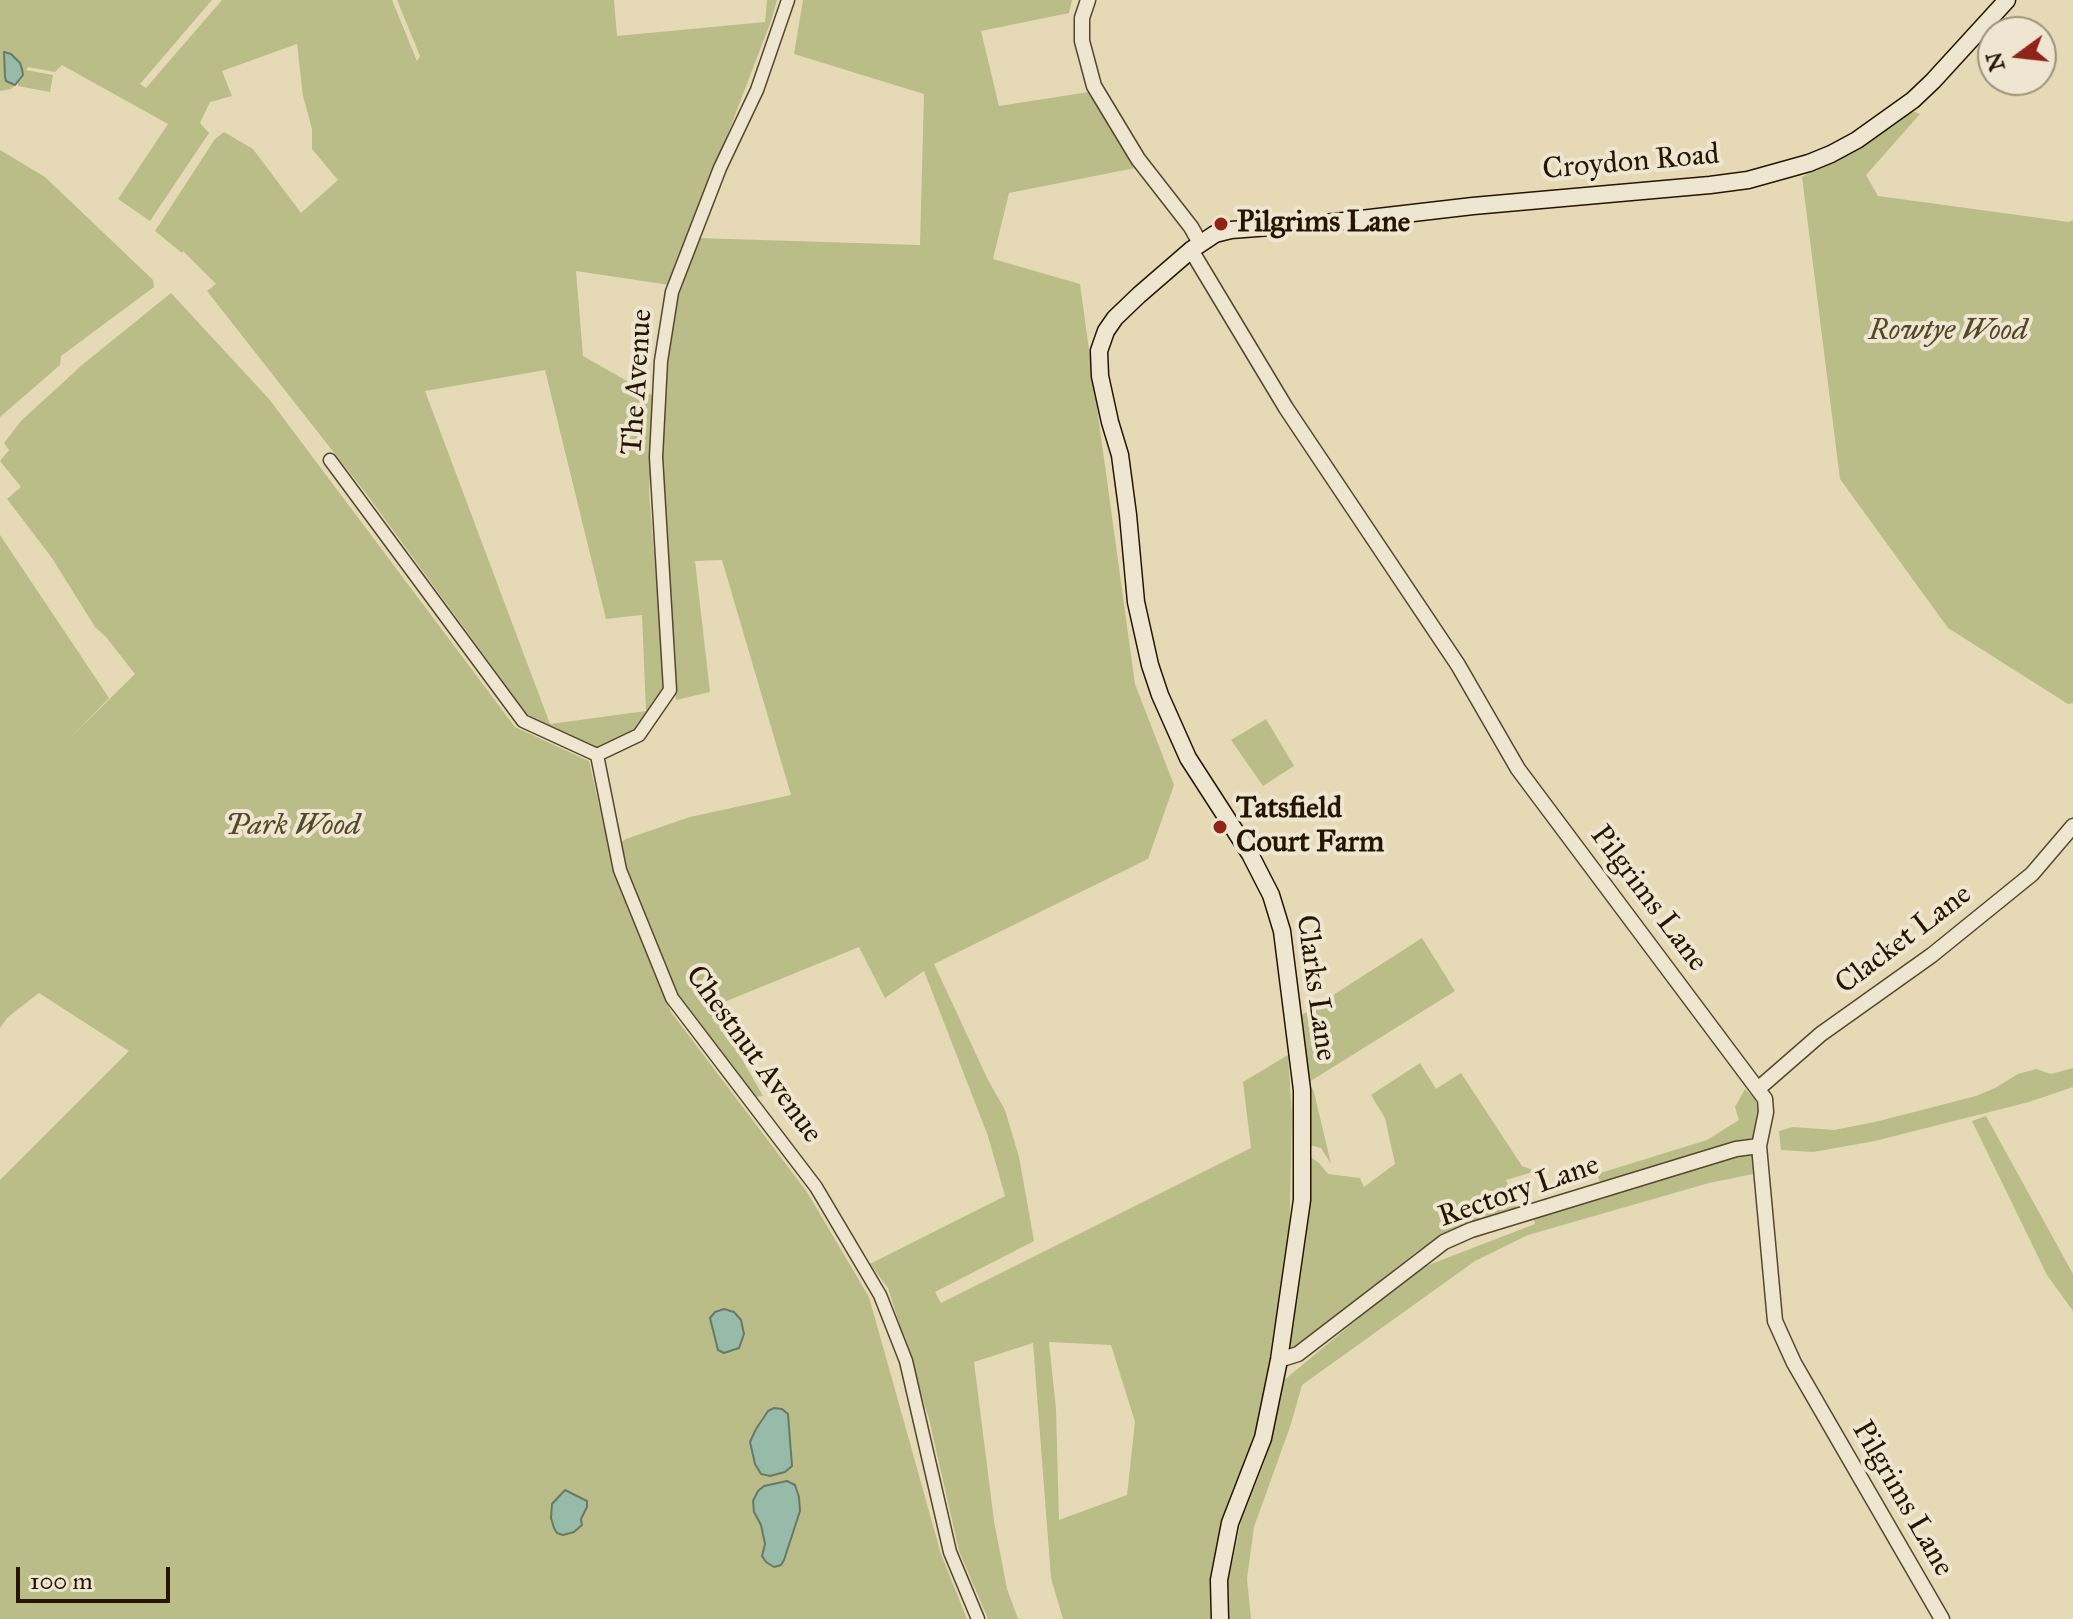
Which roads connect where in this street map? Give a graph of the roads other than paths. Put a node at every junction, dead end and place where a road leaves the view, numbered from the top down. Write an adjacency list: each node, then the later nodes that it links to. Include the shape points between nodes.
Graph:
1 (788, 0): 6 (street, The Avenue, via 757,90 672,292 661,361 656,457 670,690 639,735)
2 (1088, 0): 4 (street, Pilgrims Lane, via 1082,41 1094,86 1138,159 1191,227)
3 (2007, 0): 4 (main road, Croydon Road, via 1913,100 1857,140 1787,171 1710,185 1231,230)
4 (1195, 246): 8 (street, Pilgrims Lane, via 1286,408 1458,665 1518,769); 10 (main road, Clarks Lane, via 1115,318 1101,342 1098,362 1120,455 1136,602 1150,665 1188,758 1250,854 1282,931 1302,1090 1302,1200)
5 (330, 460): 6 (street, via 523,721)
6 (597, 755): 11 (street, Chestnut Avenue, via 620,870 672,998 816,1187 880,1295 906,1361 950,1552)
7 (2073, 826): 8 (street, Clacket Lane, via 2032,874 1932,955 1821,1034)
8 (1759, 1088): 9 (street, Pilgrims Lane, via 1766,1112)
9 (1759, 1146): 10 (street, Rectory Lane, via 1444,1242 1298,1354); 13 (street, Pilgrims Lane, via 1775,1321)
10 (1279, 1360): 12 (main road, Clarks Lane, via 1263,1438 1230,1523 1219,1580)
11 (978, 1619)
12 (1220, 1619)
13 (1942, 1619)

